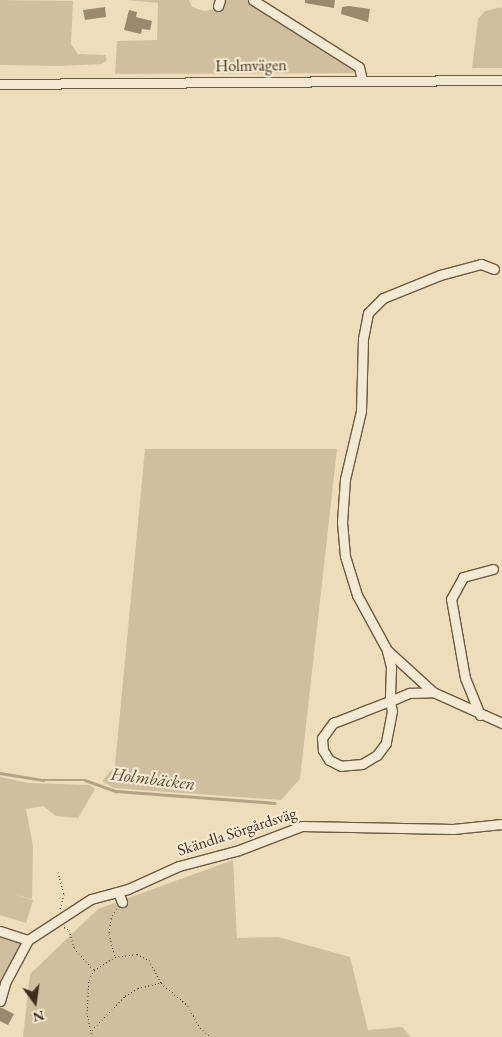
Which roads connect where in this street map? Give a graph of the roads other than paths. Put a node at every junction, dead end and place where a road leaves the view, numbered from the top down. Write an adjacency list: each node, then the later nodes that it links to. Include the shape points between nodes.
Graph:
1 (253, 0): 2 (street, via 359,67)
2 (362, 80): 3 (street, Holmvägen); 4 (street, Holmvägen)
3 (502, 80)
4 (0, 84)
5 (494, 269): 7 (street, via 481,264 422,281 384,298 366,318 361,411 345,479 342,534 347,565 360,605)
6 (493, 569): 10 (street, via 472,572 463,578 450,600 466,678)
7 (387, 650): 8 (street); 9 (street, via 391,666)
8 (433, 692): 9 (street, via 409,693); 10 (street)
9 (390, 701): 9 (street, via 389,738 377,755 350,766 329,760 322,745 328,728)
10 (480, 715): 11 (street)
11 (502, 723)
12 (502, 824): 13 (street, Skändla Sörgårdsväg, via 454,829 302,826 232,852 179,866)
13 (118, 892): 14 (street); 16 (street, Skändla Sörgårdsväg, via 85,902 56,917)
14 (122, 902)
15 (0, 931): 16 (street)
16 (28, 940): 17 (street)
17 (0, 1002)

